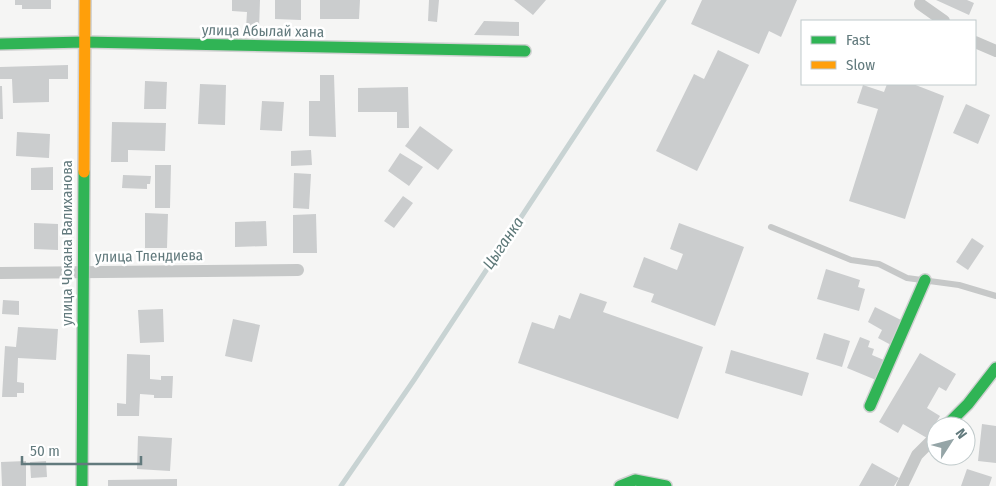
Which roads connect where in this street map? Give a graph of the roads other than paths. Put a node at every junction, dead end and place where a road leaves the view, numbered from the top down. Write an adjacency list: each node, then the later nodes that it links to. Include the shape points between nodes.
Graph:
1 (85, 0): 4 (street, улица Чокана Валиханова)
2 (920, 4): 3 (street)
3 (943, 20)
4 (84, 42): 6 (street, улица Абылай хана); 8 (street, улица Абылай хана); 12 (street, улица Чокана Валиханова)
5 (976, 42): 7 (street)
6 (0, 44)
7 (996, 50)
8 (525, 51)
9 (771, 227): 13 (lane, via 851,260 879,264 907,278)
10 (298, 270): 12 (street, улица Тлендиева)
11 (0, 273): 12 (street, улица Тлендиева)
12 (82, 273): 19 (street, улица Чокана Валиханова)
13 (925, 280): 14 (lane, via 959,285); 16 (street)
14 (996, 296)
15 (996, 368): 17 (street)
16 (870, 406)
17 (956, 416)
18 (926, 445): 22 (street, via 917,454)
19 (82, 486)
20 (620, 486): 21 (street, via 635,480)
21 (666, 486)
22 (902, 486)

